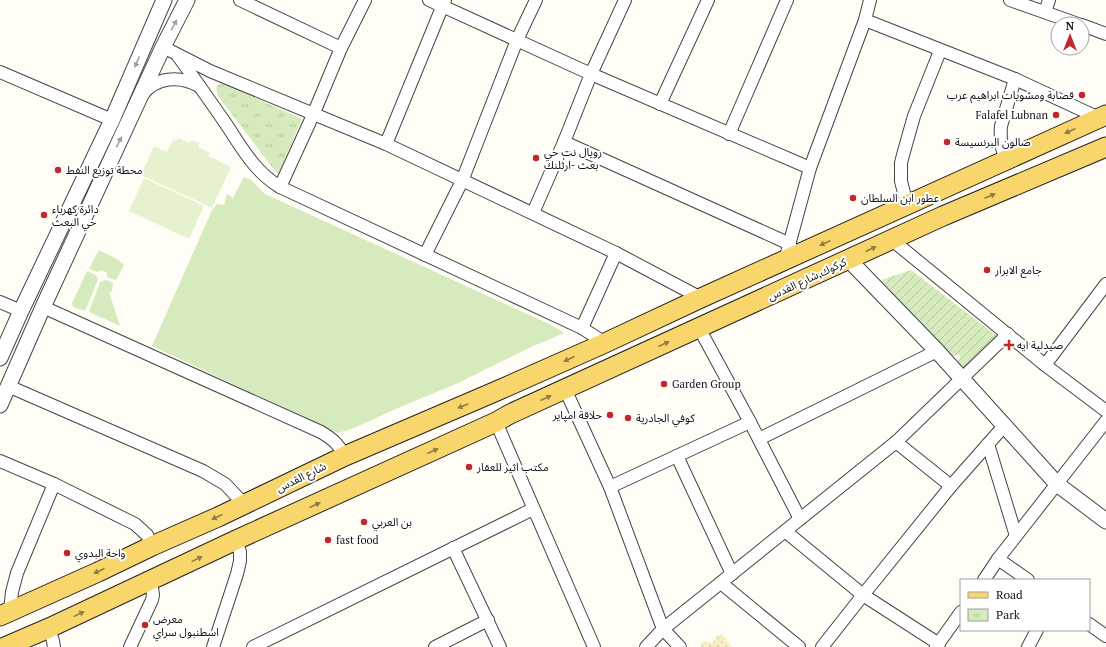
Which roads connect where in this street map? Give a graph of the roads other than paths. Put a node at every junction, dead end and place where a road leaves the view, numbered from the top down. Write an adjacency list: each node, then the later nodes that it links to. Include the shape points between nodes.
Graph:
1 (164, 0): 32 (street, one-way to 32)
2 (187, 0): 21 (street, one-way to 2)
3 (240, 0): 20 (street)
4 (366, 0): 20 (street)
5 (428, 0): 13 (street)
6 (536, 0): 19 (street)
7 (625, 0): 25 (street)
8 (708, 0): 29 (street)
9 (787, 0): 33 (street)
10 (870, 0): 16 (street)
11 (1010, 0): 14 (street)
12 (1049, 0): 14 (street)
13 (443, 3): 19 (street); 35 (street)
14 (1045, 12): 15 (street)
15 (1056, 16)
16 (865, 20): 22 (street); 38 (street)
17 (1090, 28): 18 (street)
18 (1106, 34)
19 (517, 40): 25 (street); 41 (street)
20 (341, 48): 30 (street)
21 (169, 50): 23 (street); 27 (street); 28 (street)
22 (940, 51): 26 (street); 44 (street, via 914,116 901,163 901,181)
23 (210, 71): 27 (street, via 200,72 196,78); 30 (street)
24 (0, 72): 32 (street)
25 (591, 74): 29 (street); 34 (street)
26 (1015, 80): 31 (street); 37 (street, via 1000,133)
27 (198, 84): 28 (street, via 181,79 162,81 152,85); 42 (street, via 256,168)
28 (139, 100): 40 (street, one-way to 28)
29 (660, 104): 33 (street)
30 (313, 115): 35 (street); 42 (street)
31 (1103, 117): 37 (main road, one-way to 37)
32 (112, 120): 39 (street)
33 (729, 134): 38 (street)
34 (564, 142): 45 (street); 48 (street)
35 (386, 144): 41 (street)
36 (1104, 150): 46 (main road, كركوك,شارع القدس, one-way to 36)
37 (1006, 160): 43 (main road)
38 (810, 168): 48 (street)
39 (88, 171): 40 (street); 56 (street)
40 (102, 178): 55 (street)
41 (462, 181): 45 (street); 50 (street)
42 (280, 187): 50 (street)
43 (932, 194): 44 (main road); 46 (main road)
44 (906, 205): 48 (main road, one-way to 48)
45 (533, 213): 49 (street)
46 (943, 216): 47 (main road, كركوك,شارع القدس)
47 (892, 240): 51 (main road, كركوك,شارع القدس, one-way to 47); 59 (street)
48 (787, 252): 53 (main road)
49 (616, 253): 53 (street); 57 (street)
50 (425, 255): 57 (street)
51 (849, 260): 58 (main road, كركوك,شارع القدس); 61 (street)
52 (1106, 284): 63 (street)
53 (701, 298): 60 (main road)
54 (0, 302): 56 (street)
55 (43, 307): 65 (street); 76 (street, via 321,432 338,445)
56 (21, 311): 62 (street)
57 (582, 328): 60 (street)
58 (700, 328): 66 (main road, كركوك,شارع القدس, one-way to 58); 71 (street)
59 (1008, 334): 63 (street); 64 (street)
60 (605, 343): 76 (main road, شارع القدس, one-way to 76)
61 (937, 351): 64 (street); 73 (street)
62 (0, 358)
63 (1045, 365): 68 (street)
64 (961, 377): 72 (street); 74 (street)
65 (8, 386): 67 (street); 83 (street, via 203,471 225,484)
66 (565, 389): 69 (main road, كركوك,شارع القدس, one-way to 66); 82 (street)
67 (0, 405)
68 (1106, 411)
69 (503, 418): 84 (street); 89 (main road, one-way to 69)
70 (1106, 421): 80 (street)
71 (750, 422): 73 (street); 77 (street)
72 (1004, 426): 75 (street); 80 (street)
73 (759, 439): 85 (street)
74 (896, 442): 81 (street); 85 (street)
75 (988, 444): 81 (street); 88 (street)
76 (345, 456): 83 (main road, شارع القدس)
77 (677, 456): 82 (street); 93 (street)
78 (0, 461): 79 (street)
79 (54, 484): 90 (street, via 135,524 147,535); 99 (street, via 17,573)
80 (1057, 484): 86 (street); 88 (street)
81 (951, 486): 98 (street)
82 (610, 487): 104 (street)
83 (244, 504): 90 (main road, شارع القدس, one-way to 90)
84 (533, 509): 91 (street); 115 (street)
85 (800, 519): 87 (street)
86 (1106, 521)
87 (785, 531): 93 (street); 98 (street)
88 (1016, 536): 92 (street)
89 (236, 540): 96 (main road, one-way to 89); 107 (street, via 240,561)
90 (152, 546): 99 (main road, شارع القدس, one-way to 99)
91 (453, 548): 101 (street); 112 (street)
92 (998, 559): 94 (street); 95 (street)
93 (732, 574): 97 (street)
94 (985, 579)
95 (1027, 579)
96 (151, 580): 103 (main road, one-way to 96); 111 (street, via 152,600)
97 (721, 583): 104 (street); 118 (street)
98 (863, 594): 108 (street); 119 (street)
99 (5, 613)
100 (960, 613): 108 (street)
101 (488, 620): 113 (street); 114 (street)
102 (1090, 625): 106 (street)
103 (49, 628): 109 (main road); 110 (street)
104 (663, 629): 116 (street); 117 (street)
105 (1036, 631): 120 (street)
106 (1106, 636)
107 (215, 646)
108 (937, 646)
109 (5, 647)
110 (54, 647)
111 (130, 647)
112 (253, 647)
113 (435, 647)
114 (500, 647)
115 (594, 647)
116 (646, 647)
117 (680, 647)
118 (799, 647)
119 (822, 647)
120 (1028, 647)

